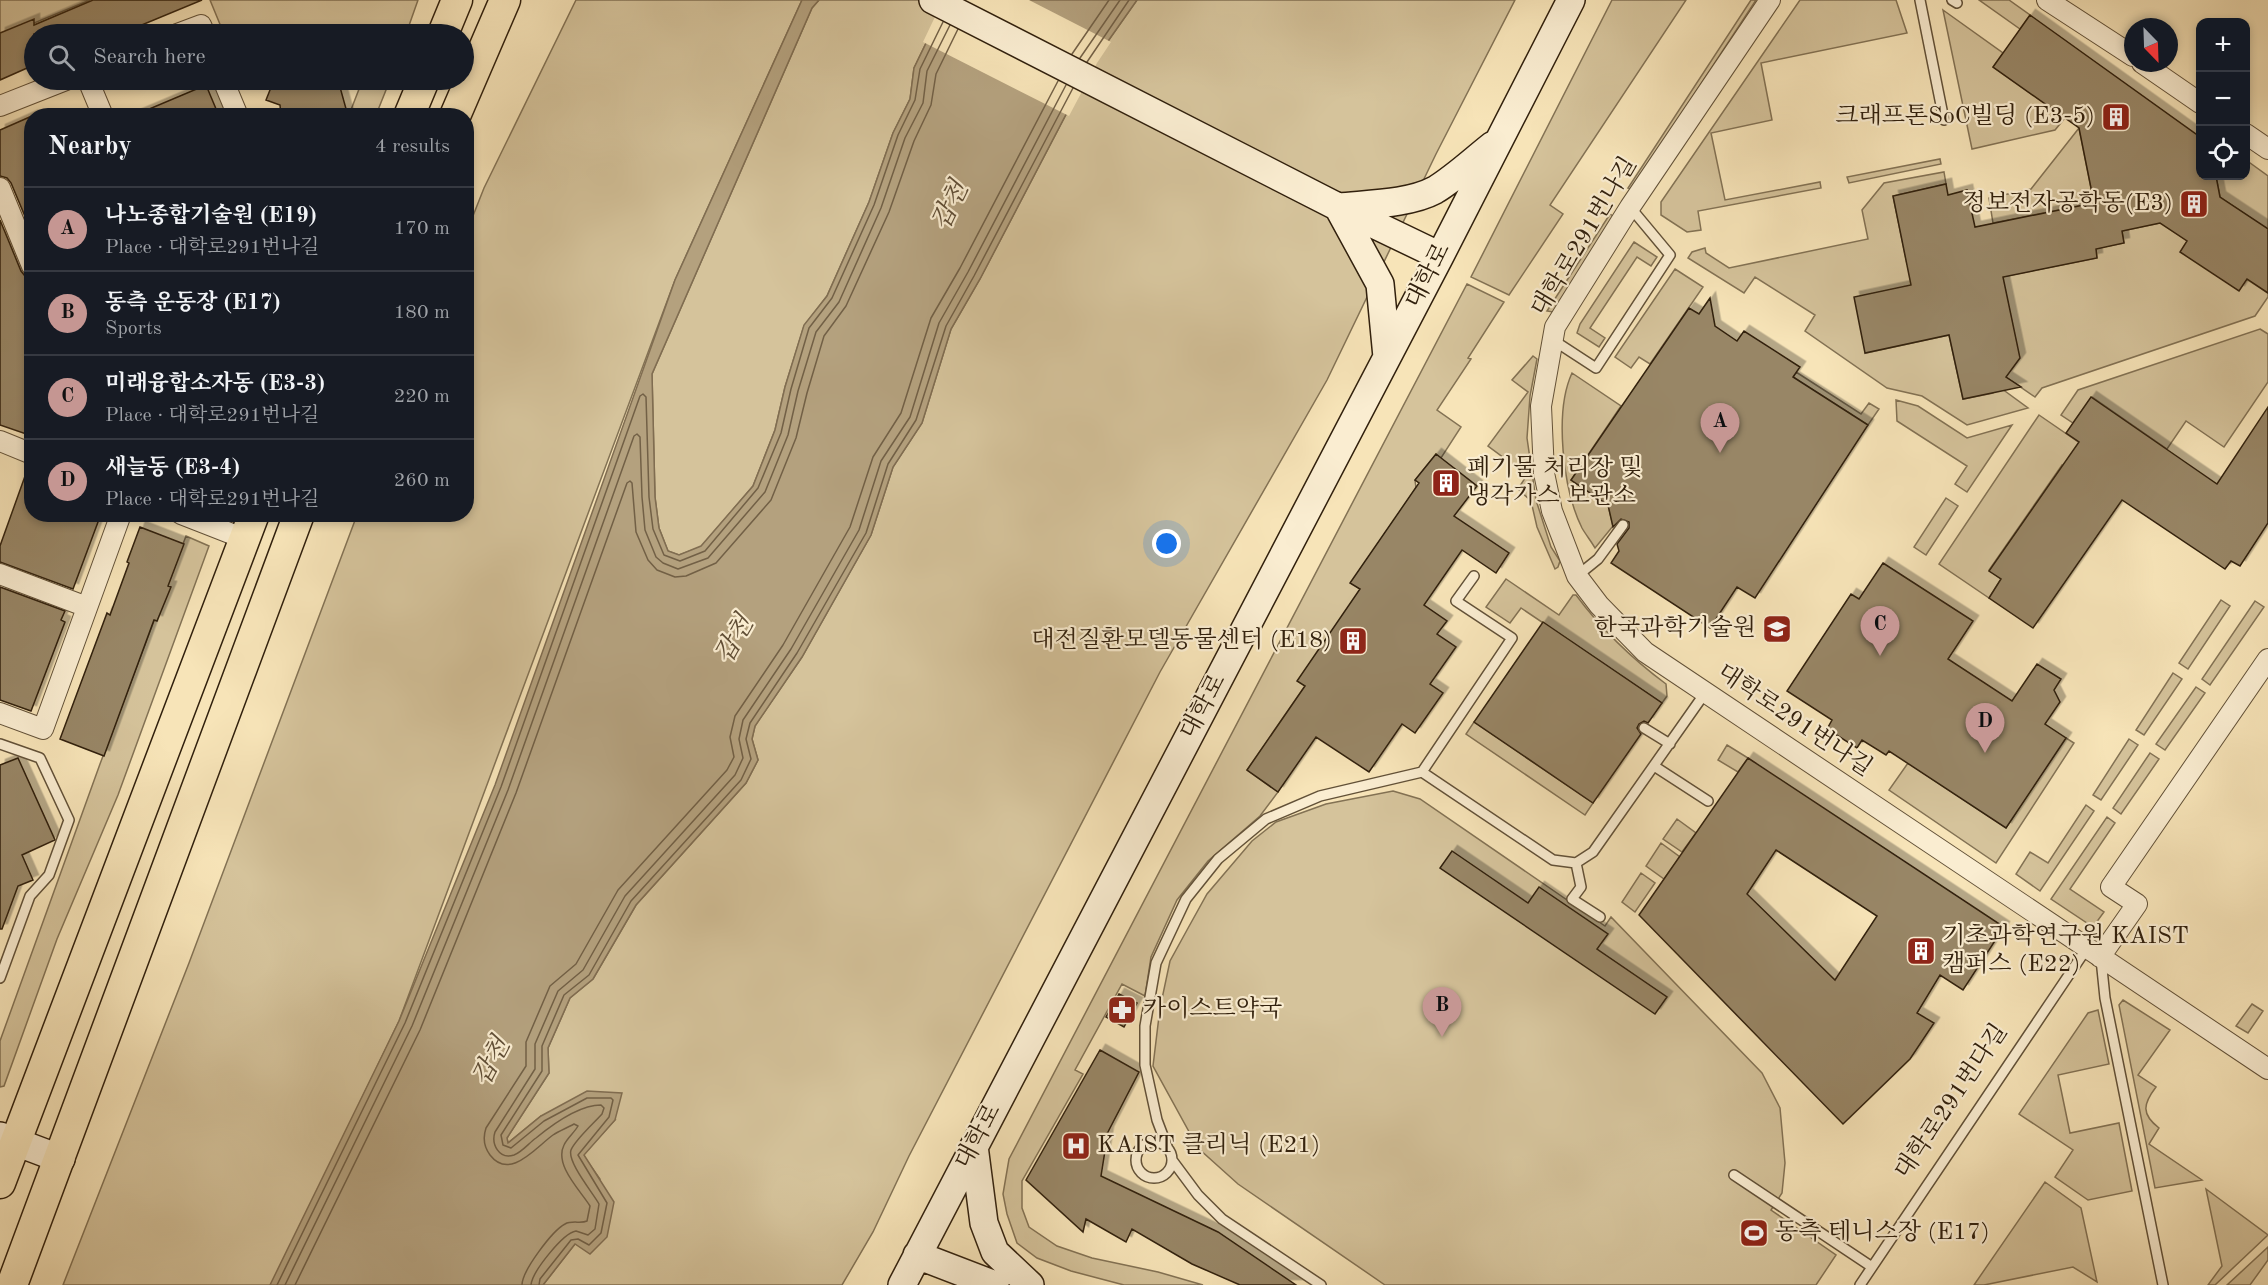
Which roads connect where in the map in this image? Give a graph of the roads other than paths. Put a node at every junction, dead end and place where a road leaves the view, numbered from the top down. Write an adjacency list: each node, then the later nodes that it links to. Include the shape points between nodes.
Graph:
1 (505, 0): 8 (main road)
2 (933, 0): 26 (main road)
3 (1571, 0): 23 (main road, 대학로)
4 (1770, 0): 27 (street, 대학로291번나길)
5 (1920, 0): 21 (lane)
6 (2047, 0): 7 (street)
7 (2124, 50)
8 (474, 72)
9 (2155, 72): 15 (street)
10 (41, 90): 16 (street)
11 (92, 90): 17 (street)
12 (228, 90): 18 (street)
13 (420, 90): 19 (main road)
14 (466, 90): 20 (main road)
15 (2196, 100)
16 (0, 106)
17 (100, 108)
18 (235, 108)
19 (412, 108)
20 (458, 108)
21 (1944, 120)
22 (2250, 137): 24 (street)
23 (1499, 140): 26 (main road, via 1436,189 1416,197); 29 (main road, 대학로)
24 (2268, 149)
25 (0, 188): 28 (street)
26 (1338, 207): 29 (main road); 31 (main road, via 1380,284)
27 (1630, 207): 30 (street, 대학로291번나길, via 1555,327); 30 (lane, via 1670,255 1596,368)
28 (24, 246)
29 (1440, 256): 31 (main road, 대학로)
30 (1553, 340): 41 (street, 대학로291번나길, via 1541,406 1544,473 1552,511)
31 (1387, 357): 58 (main road, 대학로)
32 (0, 441): 33 (street)
33 (24, 451)
34 (118, 522): 42 (street)
35 (223, 522): 38 (street)
36 (296, 522): 60 (main road)
37 (1623, 525): 41 (lane, via 1598,559)
38 (250, 527): 57 (main road)
39 (0, 574): 42 (street)
40 (1474, 576): 50 (lane, via 1456,601 1512,638)
41 (1578, 576): 44 (street, 대학로291번나길, via 1599,605 1645,652)
42 (87, 607): 45 (street, via 43,729)
43 (2268, 659): 54 (street, 대학로291번다길, via 2111,887 2137,904)
44 (1705, 693): 48 (lane); 54 (street, 대학로291번나길)
45 (0, 713)
46 (1644, 728): 48 (lane)
47 (0, 744): 55 (lane, via 40,758 69,820 50,876 30,896)
48 (1670, 744): 49 (lane)
49 (1654, 766): 51 (lane); 52 (lane, via 1593,852)
50 (1422, 772): 52 (lane, via 1552,860); 59 (lane, via 1320,796 1266,819 1218,859 1186,900 1156,963 1145,1026 1145,1065)
51 (1708, 801)
52 (1576, 863): 53 (lane, via 1581,887 1572,899)
53 (1600, 917)
54 (2093, 952): 56 (street, 대학로291번나길); 65 (lane, 대학로291번다길); 66 (lane)
55 (0, 978)
56 (2268, 1069)
57 (8, 1139): 60 (main road); 63 (main road)
58 (974, 1146): 64 (main road, 대학로); 70 (main road, via 984,1223 995,1252)
59 (1168, 1149): 61 (lane); 61 (lane, via 1158,1143 1147,1144 1138,1151 1136,1162 1142,1173 1158,1177 1168,1171)
60 (61, 1159): 67 (main road)
61 (1172, 1160): 71 (lane, via 1222,1219)
62 (1734, 1175): 65 (lane)
63 (0, 1184)
64 (917, 1255): 68 (main road, 대학로); 69 (main road)
65 (1872, 1267): 72 (lane, 대학로291번다길)
66 (2163, 1284)
67 (12, 1285)
68 (902, 1285)
69 (995, 1285)
70 (1030, 1285)
71 (1321, 1285)
72 (1860, 1285)

